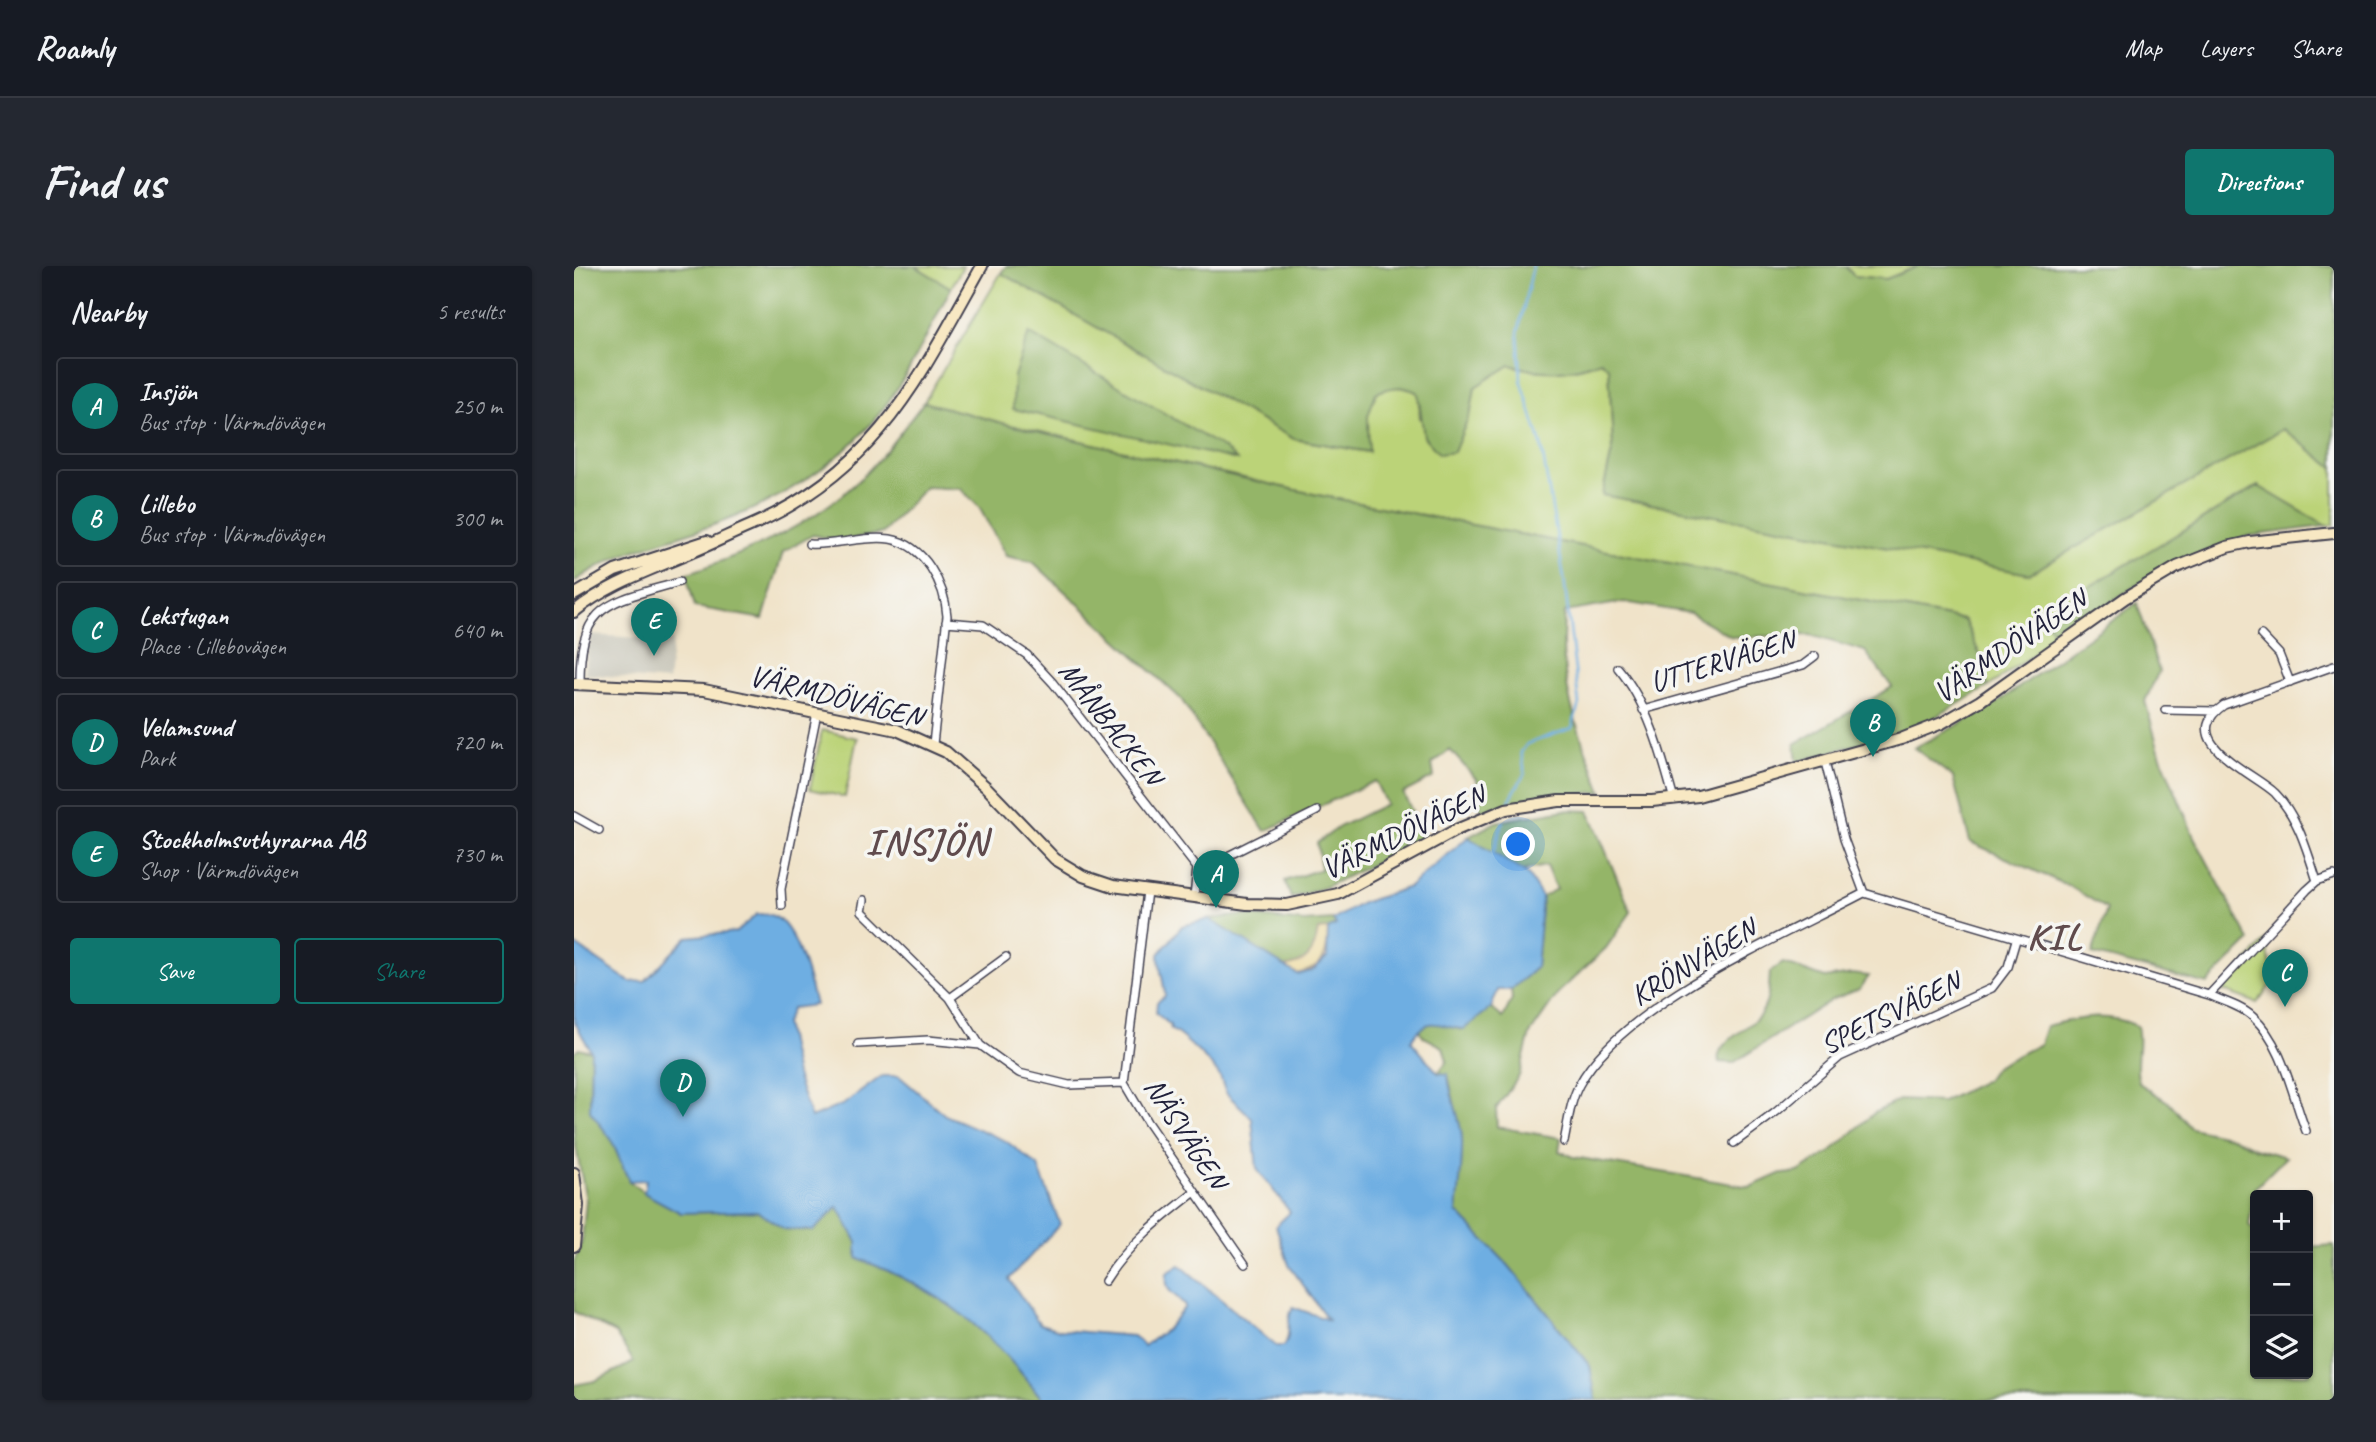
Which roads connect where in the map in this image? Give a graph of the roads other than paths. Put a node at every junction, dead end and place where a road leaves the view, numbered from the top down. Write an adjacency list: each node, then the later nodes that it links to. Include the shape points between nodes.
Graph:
1 (982, 266): 3 (main road, via 923,372 866,447 804,497)
2 (2334, 533): 20 (main road, VÄRMDÖVÄGEN, via 2250,542 2200,557 2125,597 1961,713 1901,739)
3 (720, 538): 6 (main road, via 615,571); 7 (main road, via 619,583)
4 (809, 544): 8 (street, via 883,538 901,542 936,576 945,597)
5 (679, 582): 14 (street, via 628,597 597,614 580,650)
6 (574, 595)
7 (574, 612)
8 (946, 622): 19 (street); 25 (street, MÅNBACKEN, via 983,625 1027,655)
9 (2261, 635): 13 (street, via 2279,654)
10 (1815, 656): 15 (street, UTTERVÄGEN, via 1803,665)
11 (2334, 666): 13 (street)
12 (1618, 668): 15 (street, UTTERVÄGEN)
13 (2290, 682): 17 (street)
14 (577, 685): 18 (main road, VÄRMDÖVÄGEN, via 704,690)
15 (1643, 710): 21 (street, UTTERVÄGEN)
16 (2165, 710): 17 (street)
17 (2215, 711): 27 (street, via 2209,731 2214,747 2275,793 2301,832)
18 (817, 713): 19 (main road, VÄRMDÖVÄGEN, via 897,730); 32 (street, via 780,889)
19 (933, 744): 28 (main road, VÄRMDÖVÄGEN, via 986,787 1055,859 1102,883)
20 (1825, 762): 21 (main road, VÄRMDÖVÄGEN); 29 (street, via 1844,839)
21 (1674, 800): 30 (main road, VÄRMDÖVÄGEN, via 1559,801 1506,809 1456,830 1338,894 1304,903 1247,904)
22 (1317, 811): 25 (street)
23 (574, 816): 24 (street)
24 (599, 830)
25 (1197, 868): 30 (street)
26 (2334, 875): 27 (street)
27 (2317, 881): 35 (street)
28 (1147, 891): 30 (main road, VÄRMDÖVÄGEN); 39 (street, NÄSVÄGEN)
29 (1864, 893): 33 (street); 41 (street, KRÖNVÄGEN, via 1647,1011 1595,1061 1579,1084)
30 (1194, 897)
31 (864, 900): 36 (street, via 862,911)
32 (782, 905)
33 (2016, 940): 35 (street); 42 (street, SPETSVÄGEN, via 2008,967 1992,988 1840,1058)
34 (1006, 957): 36 (street)
35 (2209, 995): 40 (street, via 2253,1017 2271,1039)
36 (950, 998): 38 (street)
37 (858, 1044): 38 (street, via 928,1040)
38 (980, 1045): 39 (street, via 1019,1073 1054,1083)
39 (1124, 1083): 44 (street, NÄSVÄGEN)
40 (2306, 1131)
41 (1564, 1142)
42 (1734, 1143)
43 (574, 1172): 45 (main road, via 578,1205)
44 (1195, 1192): 46 (street, NÄSVÄGEN); 47 (street, via 1144,1231)
45 (574, 1246)
46 (1245, 1264)
47 (1105, 1281)

